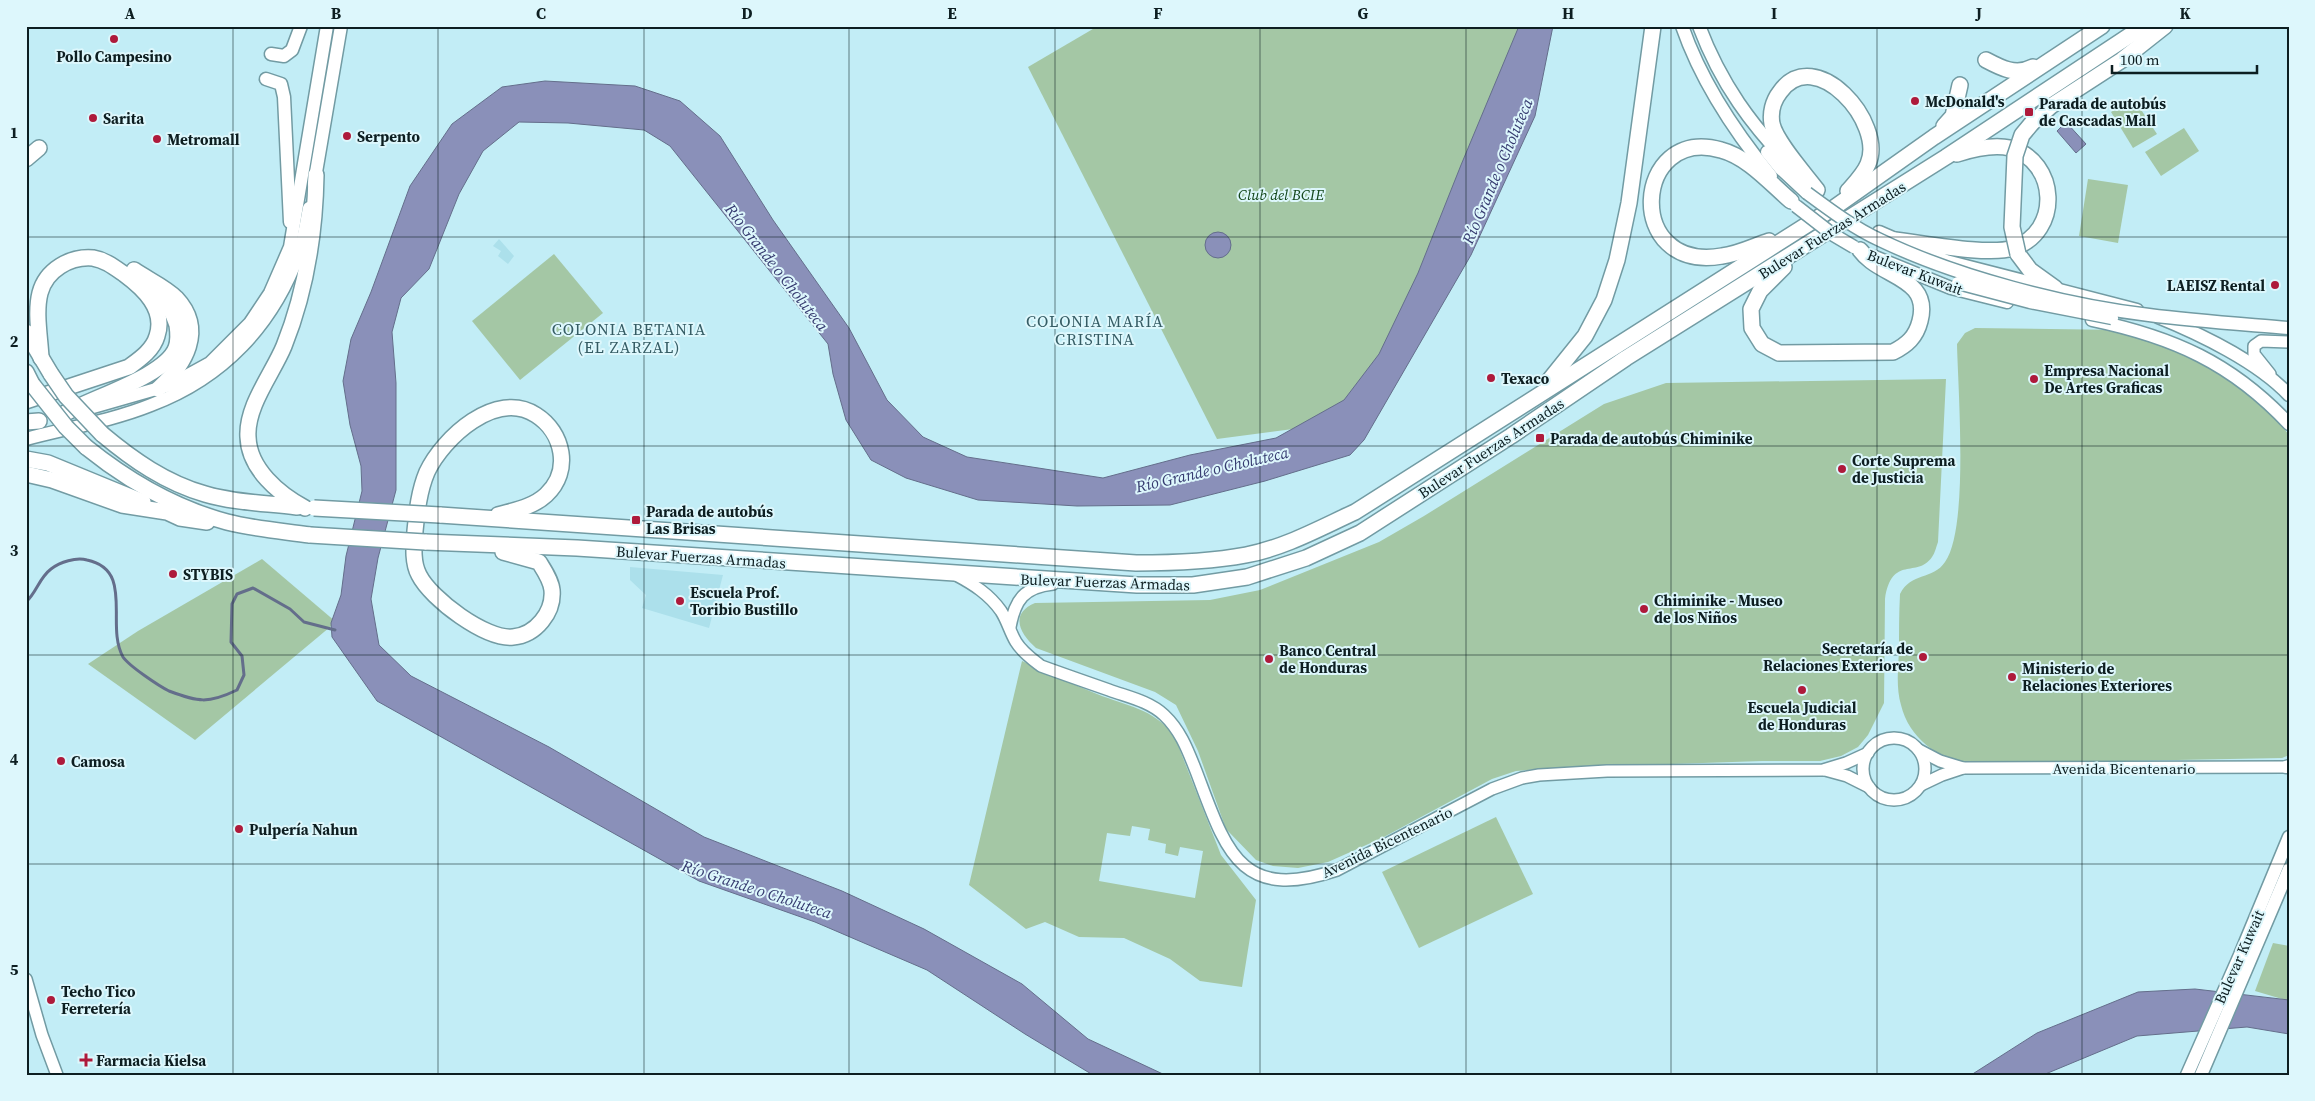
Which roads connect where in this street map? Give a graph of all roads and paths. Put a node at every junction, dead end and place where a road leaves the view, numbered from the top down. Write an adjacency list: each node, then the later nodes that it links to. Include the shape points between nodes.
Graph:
1 (301, 26): 11 (main road, via 292,50 284,56)
2 (328, 26): 26 (main road)
3 (340, 26): 19 (main road)
4 (1653, 26): 41 (highway, via 1629,203 1617,260 1604,300 1586,336)
5 (1682, 26): 21 (main road, Bulevar Kuwait, via 1690,50 1735,129)
6 (1699, 26): 20 (main road, via 1712,61 1741,108 1752,133 1780,168)
7 (2102, 26): 10 (highway, Bulevar Fuerzas Armadas)
8 (2144, 26): 17 (highway, Bulevar Fuerzas Armadas)
9 (2165, 26): 30 (highway, bridge, via 2108,70 2041,114 2018,142 2013,235 2018,254 2030,270)
10 (2071, 46): 12 (highway, via 2021,72 2001,68); 15 (highway, Bulevar Fuerzas Armadas)
11 (271, 54)
12 (1986, 60)
13 (266, 79): 26 (main road, via 281,84 284,97)
14 (1960, 84): 15 (highway, via 1953,116)
15 (1934, 136): 22 (highway, Bulevar Fuerzas Armadas)
16 (26, 144): 18 (highway, via 39,148)
17 (1946, 157): 24 (highway, via 1997,147 2021,152 2031,159 2039,168 2048,190 2048,208 2042,225 2025,242 2002,250); 25 (highway, Bulevar Fuerzas Armadas)
18 (26, 160)
19 (316, 175): 47 (main road, via 300,251 288,280 259,329 217,370 149,406); 50 (highway, via 312,242 300,300 284,347 254,409 248,438 251,453 272,486 288,499)
20 (1815, 192): 22 (highway, via 1777,136 1771,113 1774,100 1790,82 1814,77 1837,87 1859,113 1871,139 1871,155 1865,171); 24 (main road, Bulevar Kuwait); 33 (main road, bridge, via 1843,219 1880,240 1943,266 2026,290 2100,308)
21 (1794, 204): 23 (highway, via 1734,154 1716,148 1697,148 1666,163 1650,193 1650,211 1656,227 1666,241 1681,251 1707,257 1734,253); 27 (main road, Bulevar Kuwait, bridge)
22 (1835, 207): 23 (highway, Bulevar Fuerzas Armadas)
23 (1796, 231): 41 (highway, Bulevar Fuerzas Armadas)
24 (1896, 240): 30 (main road, Bulevar Kuwait, via 1946,261)
25 (1806, 246): 27 (highway, via 1760,292 1751,309 1750,318 1756,336 1770,350 1779,353 1893,352 1912,339 1921,318 1918,295 1903,278 1871,261); 56 (highway, Bulevar Fuerzas Armadas, via 1626,358 1360,533 1328,549 1248,577 1193,585)
26 (290, 247): 40 (main road, via 270,293 250,323 210,363)
27 (1857, 249): 28 (main road, Bulevar Kuwait)
28 (1922, 277): 35 (main road, bridge, via 2098,316); 46 (main road, Bulevar Kuwait, via 1975,294 2124,327 2202,355 2268,401)
29 (142, 288): 37 (highway, via 109,263 94,258 67,262 55,269 40,292); 43 (highway, via 159,316 154,343 143,357 129,367); 44 (highway, via 162,299 175,317 179,334 176,349 159,368 146,376)
30 (2055, 288): 31 (main road, Bulevar Kuwait)
31 (2141, 311): 32 (street); 39 (main road, Bulevar Kuwait, via 2223,349)
32 (2289, 323)
33 (2289, 328)
34 (26, 332): 37 (highway, Bulevar Fuerzas Armadas)
35 (2289, 337)
36 (2289, 342): 39 (street, via 2261,341 2253,349 2257,360)
37 (38, 355): 40 (highway, via 31,318 31,289 42,271 52,261 76,251 104,253 175,297 185,313 191,330 190,345 177,371); 50 (highway, Bulevar Fuerzas Armadas, bridge, via 66,396 102,434 142,465 205,494)
38 (29, 378): 53 (highway, Bulevar Fuerzas Armadas, bridge, via 66,427 120,473 182,506)
39 (2277, 383): 42 (main road, Bulevar Kuwait)
40 (158, 388): 44 (main road)
41 (1538, 395): 52 (highway, Bulevar Fuerzas Armadas, via 1355,512 1298,539 1247,555 1192,563 1136,562)
42 (2289, 396)
43 (26, 401)
44 (62, 415): 45 (main road)
45 (30, 423)
46 (2289, 424)
47 (26, 439)
48 (26, 459): 51 (highway, via 48,463)
49 (26, 474): 51 (highway, via 122,505)
50 (309, 508): 52 (highway, Bulevar Fuerzas Armadas, bridge)
51 (167, 512): 53 (highway, via 180,518)
52 (486, 518): 54 (highway, via 529,506 546,495 556,483 562,465 561,446 551,428 534,414 514,408 495,411 454,433 427,472 418,502 413,556 419,576 464,620 492,635 512,638 526,635 539,625 551,602 552,588 539,562 511,553)
53 (226, 522): 54 (highway, Bulevar Fuerzas Armadas, bridge, via 310,535)
54 (429, 542): 55 (highway, Bulevar Fuerzas Armadas, via 577,548)
55 (956, 575): 56 (highway, Bulevar Fuerzas Armadas); 57 (street, Avenida Bicentenario, via 988,596)
56 (1070, 582): 57 (street, via 1044,585 1024,593 1017,602)
57 (1010, 627): 62 (street, Avenida Bicentenario, via 1027,656 1041,666 1146,702 1164,715 1181,736 1220,834 1237,859 1250,872 1284,882 1314,878 1337,870 1492,790 1522,778 1607,771)
58 (1919, 750): 59 (street, via 1911,743 1892,738 1882,740); 61 (street, Avenida Bicentenario); 63 (street, via 1926,767)
59 (1868, 753): 62 (street, Avenida Bicentenario); 64 (street, via 1864,774)
60 (2287, 766): 61 (street, Avenida Bicentenario)
61 (1963, 768): 63 (street, Avenida Bicentenario)
62 (1823, 770): 64 (street, Avenida Bicentenario, via 1847,776)
63 (1921, 785): 64 (street, via 1906,798 1894,800 1876,794)
64 (1869, 787)
65 (2289, 837): 67 (main road, Bulevar Kuwait)
66 (2289, 869): 67 (main road, Bulevar Kuwait)
67 (2246, 958): 70 (main road, Bulevar Kuwait); 71 (main road, Bulevar Kuwait)
68 (26, 979): 69 (street)
69 (57, 1075)
70 (2187, 1075)
71 (2201, 1075)

